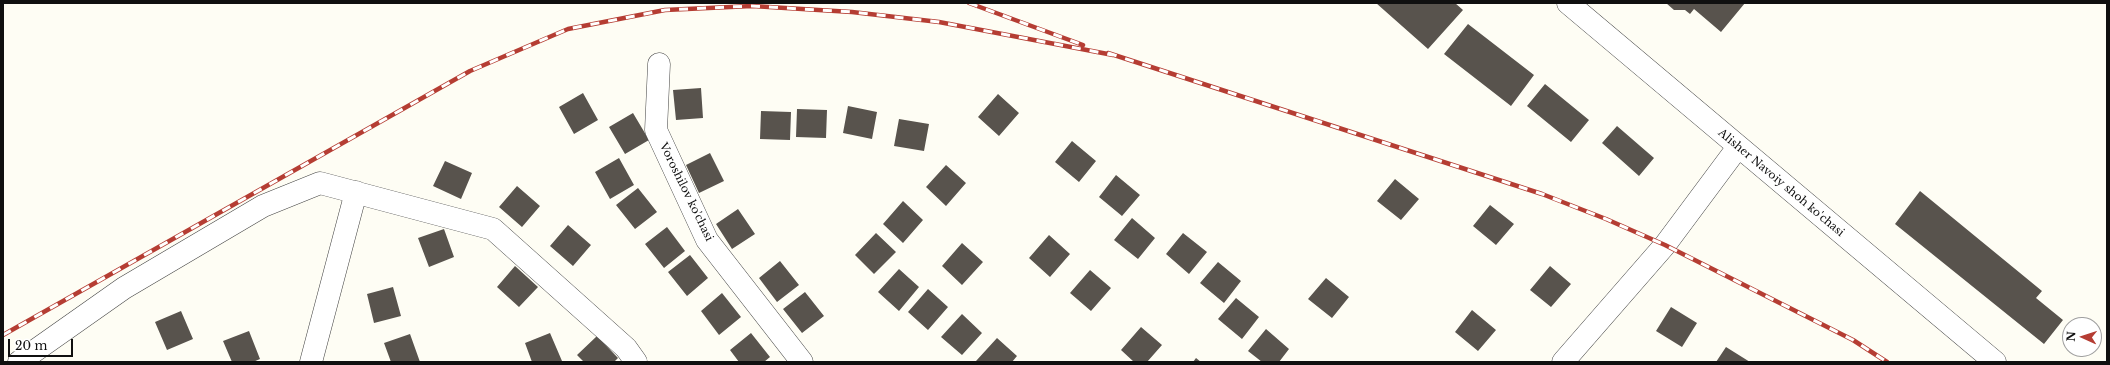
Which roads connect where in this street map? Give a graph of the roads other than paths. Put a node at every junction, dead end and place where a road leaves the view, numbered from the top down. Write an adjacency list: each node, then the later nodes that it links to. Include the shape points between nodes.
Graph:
1 (1568, 3): 3 (street, Alisher Navoiy shoh ko'chasi)
2 (659, 64): 8 (street, Voroshilov ko'chasi, via 656,130 707,240)
3 (1738, 147): 9 (street, via 1665,245); 10 (street, Alisher Navoiy shoh ko'chasi)
4 (356, 192): 5 (street, via 320,183 263,206 124,288); 6 (street); 7 (street, via 492,229 626,348)
5 (29, 359)
6 (311, 362)
7 (636, 362)
8 (802, 362)
9 (1563, 362)
10 (1995, 362)

